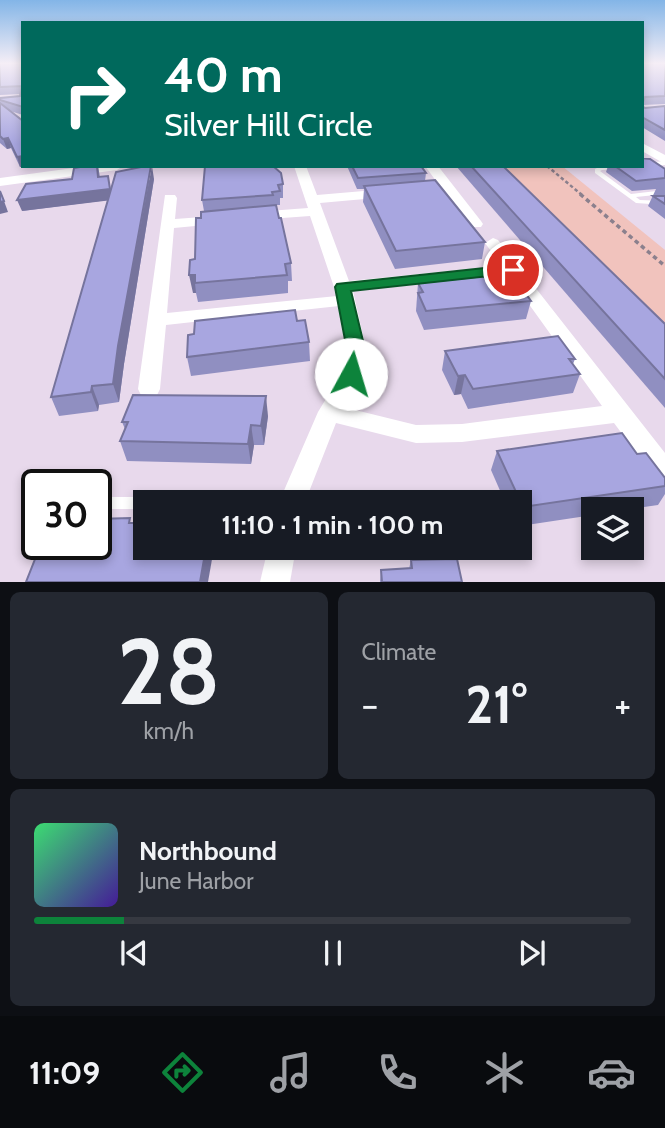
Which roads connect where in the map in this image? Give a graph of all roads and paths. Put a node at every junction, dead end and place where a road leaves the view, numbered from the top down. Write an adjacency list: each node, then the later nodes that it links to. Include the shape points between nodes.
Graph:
1 (644, 147): 2 (street)
2 (665, 162): 3 (lane)
3 (644, 165)
4 (102, 168): 9 (street)
5 (301, 168): 15 (street)
6 (433, 168): 10 (street)
7 (549, 168): 19 (path)
8 (612, 168): 12 (lane, via 597,170 598,174)
9 (0, 182)
10 (448, 188): 15 (street); 17 (street)
11 (665, 192): 12 (lane)
12 (628, 195): 14 (lane, via 643,204)
13 (170, 198): 16 (street)
14 (665, 203)
15 (316, 205): 16 (street); 21 (street)
16 (167, 224): 22 (street)
17 (476, 225)
18 (493, 243): 20 (street)
19 (665, 266)
20 (513, 270): 21 (street); 25 (street)
21 (345, 293): 22 (street); 24 (street, via 355,345 351,374)
22 (157, 320): 23 (street)
23 (149, 389)
24 (329, 412): 25 (street, via 416,433 462,433); 27 (street)
25 (619, 413): 26 (street)
26 (665, 471)
27 (297, 490)
28 (112, 503): 29 (lane)
29 (133, 503)
30 (280, 560): 31 (street)
31 (275, 582)

